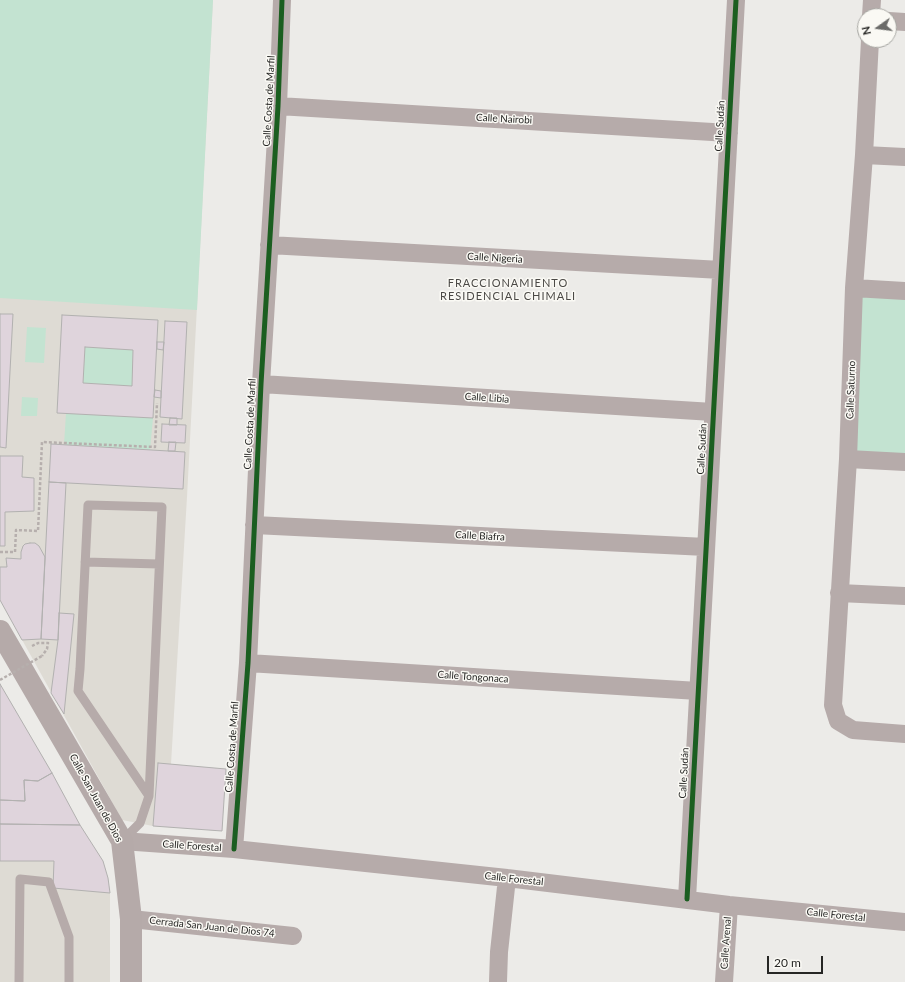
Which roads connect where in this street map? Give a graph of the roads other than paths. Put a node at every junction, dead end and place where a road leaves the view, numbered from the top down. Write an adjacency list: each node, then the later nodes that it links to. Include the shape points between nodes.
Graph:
1 (282, 0): 4 (street, Calle Costa de Marfil)
2 (736, 0): 5 (street, Calle Sudán)
3 (870, 48): 6 (street, Calle Saturno)
4 (278, 106): 5 (street, Calle Nairobi); 8 (street, Calle Costa de Marfil)
5 (729, 133): 9 (street, Calle Sudán)
6 (864, 155): 7 (street); 10 (street, Calle Saturno)
7 (905, 157)
8 (270, 245): 9 (street, Calle Nigeria); 12 (street, Calle Costa de Marfil)
9 (721, 270): 13 (street, Calle Sudán)
10 (854, 288): 11 (street); 14 (street, Calle Saturno)
11 (905, 291)
12 (261, 384): 13 (street, Calle Libia); 16 (street, Calle Costa de Marfil)
13 (713, 412): 17 (street, Calle Sudán)
14 (848, 459): 15 (street); 20 (street, Calle Saturno)
15 (905, 462)
16 (254, 525): 17 (street, Calle Biafra); 23 (street, Calle Costa de Marfil)
17 (706, 548): 24 (street, Calle Sudán)
18 (85, 562): 19 (lane); 19 (lane, via 88,505 162,507); 26 (lane, via 78,691)
19 (159, 564): 26 (lane)
20 (839, 593): 21 (street); 25 (street, Calle Saturno, via 833,704 838,721 853,730)
21 (905, 596)
22 (0, 631): 27 (street, Calle San Juan de Dios)
23 (248, 663): 24 (street, Calle Tongonaca); 28 (street, Calle Costa de Marfil)
24 (698, 691): 30 (street, Calle Sudán)
25 (905, 734)
26 (149, 796): 27 (lane, via 140,823)
27 (122, 841): 28 (street, Calle Forestal); 32 (street, Calle San Juan de Dios)
28 (234, 849): 29 (street, Calle Forestal)
29 (507, 878): 30 (street, Calle Forestal); 38 (street)
30 (687, 899): 31 (street, Calle Forestal)
31 (729, 905): 33 (street, Calle Forestal); 39 (street, Calle Arenal)
32 (131, 918): 34 (street, Cerrada San Juan de Dios 74); 37 (street, Calle San Juan de Dios)
33 (905, 922)
34 (293, 936)
35 (19, 982): 36 (lane, via 20,879 48,882 70,937)
36 (69, 982)
37 (131, 982)
38 (498, 982)
39 (724, 982)

